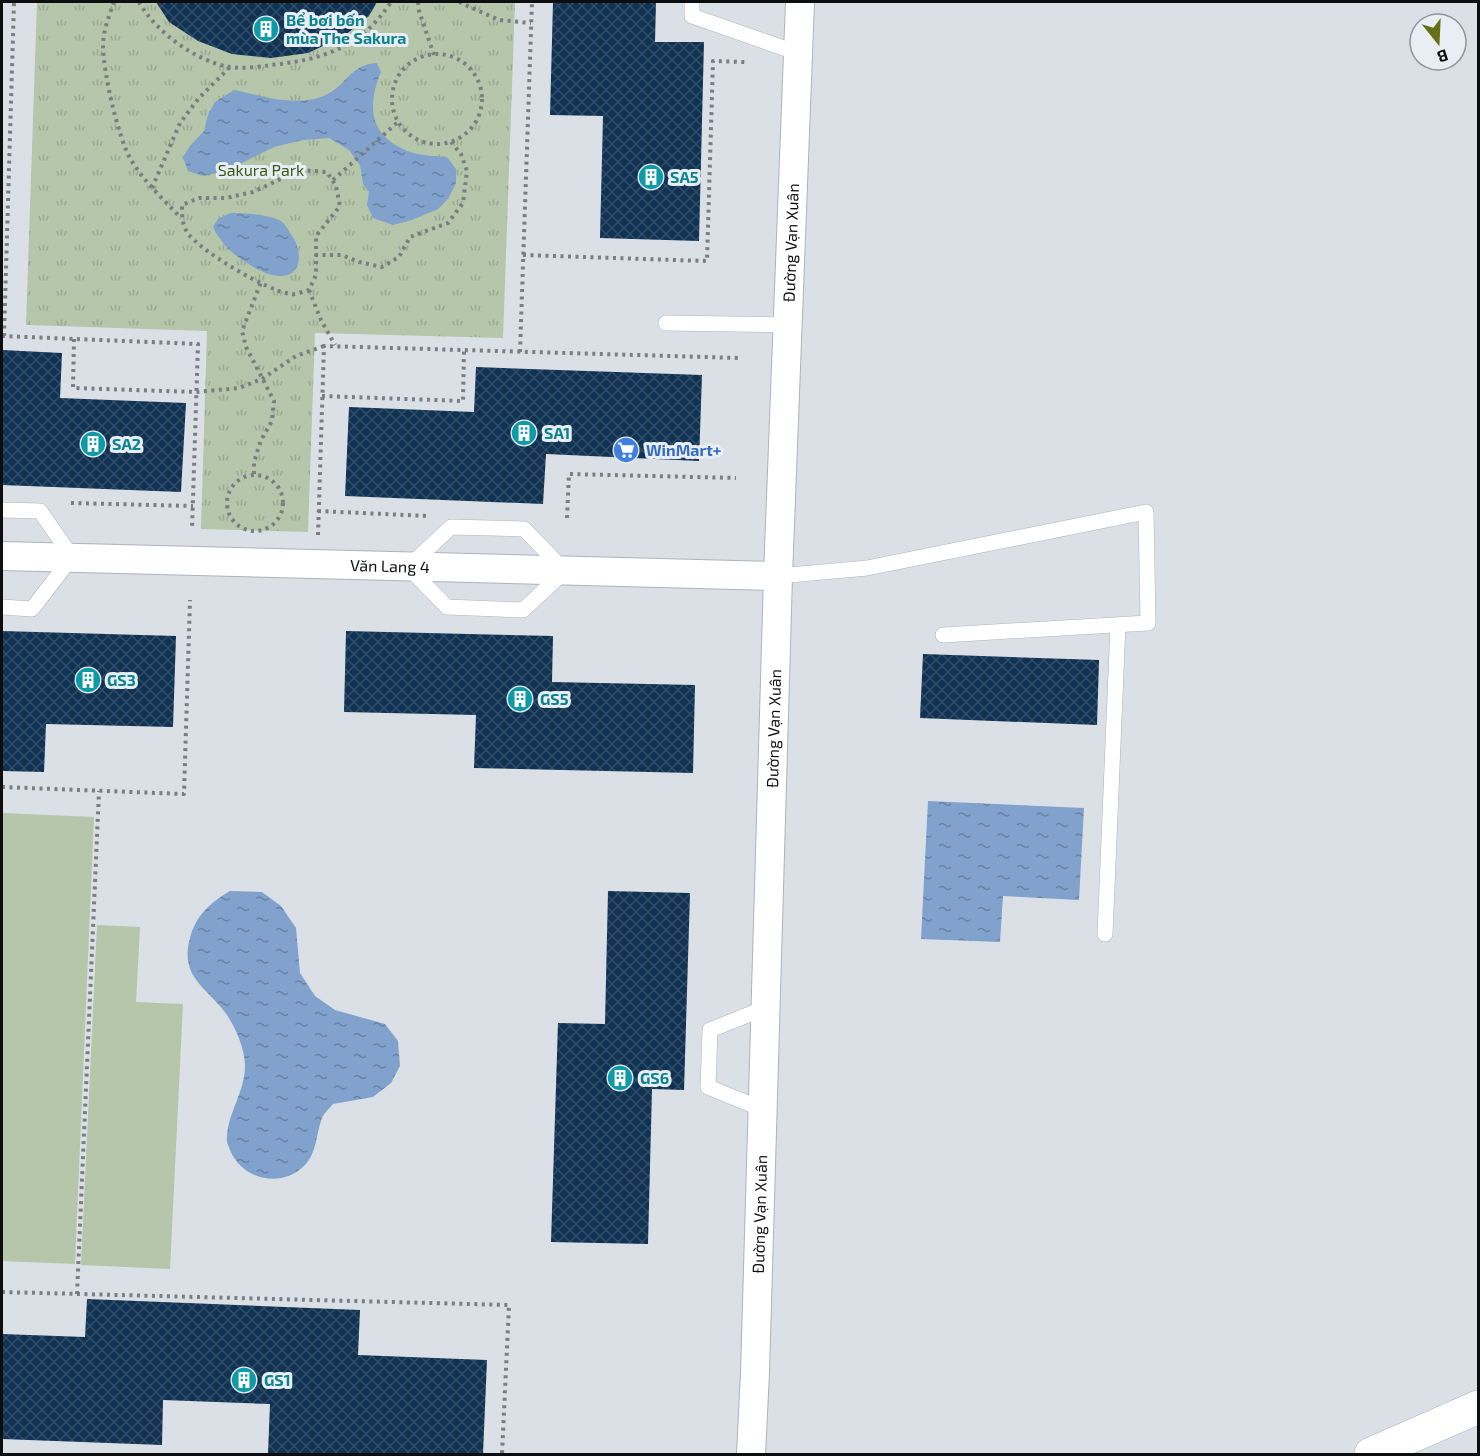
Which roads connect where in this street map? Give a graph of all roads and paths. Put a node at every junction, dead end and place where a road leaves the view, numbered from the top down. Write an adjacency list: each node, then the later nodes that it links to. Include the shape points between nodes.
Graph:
1 (14, 2): 26 (path)
2 (114, 2): 18 (path, via 103,47 108,82 129,158)
3 (139, 2): 14 (path, via 147,16 174,40 199,57)
4 (391, 2): 14 (path, via 364,34 325,56 293,63)
5 (418, 2): 12 (path)
6 (459, 2): 10 (path, via 499,20)
7 (532, 2): 10 (path)
8 (692, 2): 11 (lane, via 692,16)
9 (800, 2): 11 (street, Đường Vạn Xuân)
10 (531, 23): 21 (path)
11 (798, 53): 25 (street, Đường Vạn Xuân)
12 (434, 55): 15 (path, via 406,66 395,83 392,103); 16 (path, via 444,54 463,62 477,76 483,95 479,115 468,132)
13 (749, 63): 21 (path, via 713,61 707,261)
14 (230, 67): 18 (path, via 180,123)
15 (398, 122): 16 (path, via 412,136 431,144); 17 (path)
16 (451, 142): 20 (path, via 467,171 463,203 448,223 410,237 399,257 381,267 342,255)
17 (333, 180): 19 (path, via 327,172 300,170 253,192 199,198 182,206); 20 (path, via 340,206 316,236)
18 (152, 188): 19 (path)
19 (182, 218): 22 (path, via 188,234 218,259)
20 (315, 255): 23 (path, via 316,275)
21 (523, 255): 31 (path)
22 (261, 282): 23 (path, via 292,294); 33 (path, via 242,331)
23 (309, 290): 29 (path)
24 (666, 323): 25 (lane)
25 (788, 325): 50 (street, Đường Vạn Xuân)
26 (3, 336): 27 (path)
27 (74, 339): 34 (path, via 73,388); 34 (path, via 198,344)
28 (324, 346): 29 (path); 33 (path, via 296,356); 35 (path)
29 (335, 346): 30 (path)
30 (464, 350): 31 (path); 35 (path, via 463,401)
31 (520, 352): 32 (path)
32 (740, 358)
33 (262, 379): 34 (path, via 239,388); 36 (path, via 274,401 272,421 261,440)
34 (196, 392): 39 (path)
35 (322, 396): 41 (path)
36 (254, 474): 36 (path, via 240,478 230,489 226,504 230,518 240,528 255,532 269,528 280,517 284,502 280,488 269,478)
37 (736, 478): 43 (path, via 569,474)
38 (71, 503): 39 (path)
39 (192, 506): 44 (path)
40 (2, 510): 47 (lane, via 40,511)
41 (318, 511): 42 (path); 45 (path)
42 (429, 516)
43 (567, 518)
44 (191, 540)
45 (317, 544)
46 (2, 555): 47 (street, Văn Lang 4)
47 (72, 557): 48 (street, Văn Lang 4); 52 (lane, via 32,609)
48 (408, 567): 49 (street, Văn Lang 4); 49 (lane, via 447,607 523,610); 49 (lane, via 451,527 524,529)
49 (565, 571): 50 (street, Văn Lang 4)
50 (778, 576): 53 (lane, via 867,568 1146,512 1148,623); 58 (street, Đường Vạn Xuân)
51 (190, 600): 56 (path, via 184,794)
52 (2, 607)
53 (1118, 625): 54 (lane); 57 (lane)
54 (943, 634)
55 (2, 787): 56 (path)
56 (99, 791): 61 (path)
57 (1105, 934)
58 (765, 1008): 59 (street, Đường Vạn Xuân); 59 (lane, via 710,1030 708,1087)
59 (762, 1109): 64 (street, Đường Vạn Xuân)
60 (2, 1292): 61 (path)
61 (77, 1294): 63 (path, via 509,1305)
62 (1479, 1407): 65 (street)
63 (502, 1455)
64 (751, 1455)
65 (1371, 1455)

